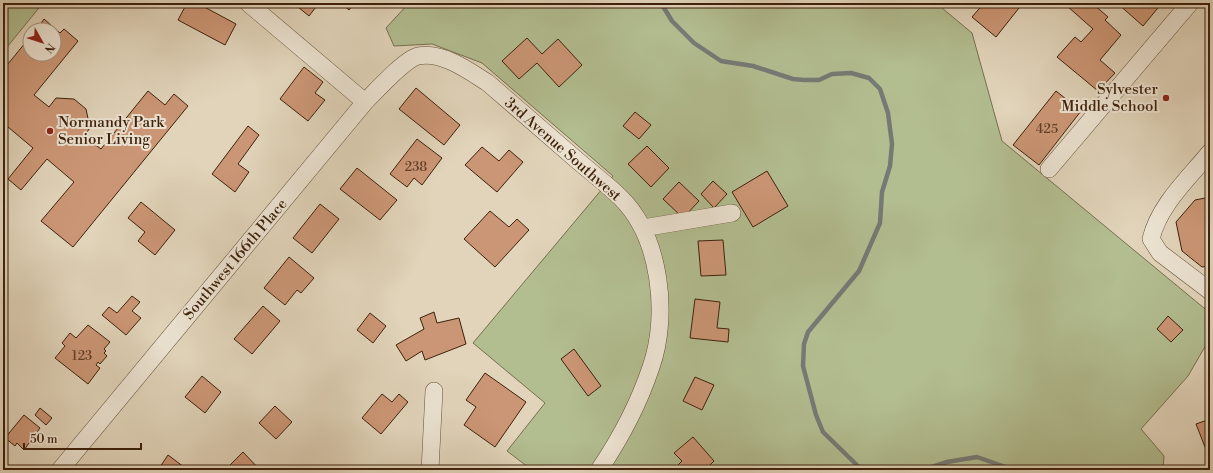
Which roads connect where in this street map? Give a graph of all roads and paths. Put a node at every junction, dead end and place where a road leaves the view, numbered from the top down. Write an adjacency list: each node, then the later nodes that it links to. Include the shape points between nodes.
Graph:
1 (248, 3): 4 (street)
2 (1190, 3): 6 (street)
3 (417, 56): 4 (street, Southwest 166th Place, via 407,62); 8 (street, 3rd Avenue Southwest, via 430,55 448,60 488,84 622,199)
4 (365, 102): 11 (street, Southwest 166th Place)
5 (1210, 152): 9 (street, via 1169,203 1154,226 1151,239 1160,253)
6 (1049, 169)
7 (732, 213): 8 (street)
8 (643, 228): 13 (street, 3rd Avenue Southwest, via 651,248 659,290 659,331 652,366 634,408)
9 (1210, 291)
10 (434, 390): 12 (street)
11 (60, 470)
12 (430, 470)
13 (599, 470)

